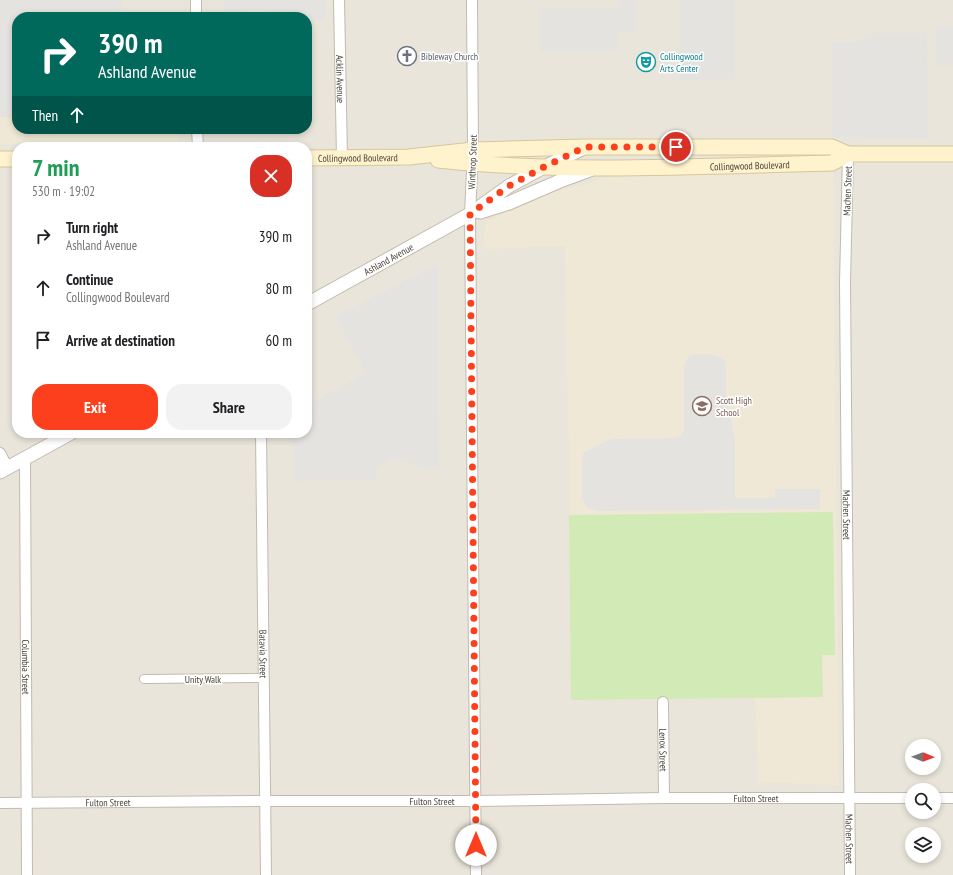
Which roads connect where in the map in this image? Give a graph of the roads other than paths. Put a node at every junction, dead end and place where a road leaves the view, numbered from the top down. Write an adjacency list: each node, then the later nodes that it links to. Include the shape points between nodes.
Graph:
1 (196, 0): 4 (street)
2 (339, 0): 11 (street, Acklin Avenue)
3 (472, 0): 9 (street, Winthrop Street)
4 (196, 12)
5 (585, 147): 6 (main road, Collingwood Boulevard); 9 (main road, Collingwood Boulevard); 15 (street, Ashland Avenue)
6 (736, 148): 7 (main road, Collingwood Boulevard, via 832,147); 14 (main road)
7 (848, 154): 8 (main road, Collingwood Boulevard); 14 (main road, Collingwood Boulevard, via 832,163); 28 (street, Machen Street, via 845,291)
8 (953, 154)
9 (473, 157): 11 (main road, Collingwood Boulevard); 15 (main road, Collingwood Boulevard); 17 (street, Winthrop Street)
10 (312, 158): 11 (main road, Collingwood Boulevard)
11 (342, 158)
12 (0, 159): 13 (main road)
13 (12, 159)
14 (728, 166): 16 (main road, Collingwood Boulevard)
15 (542, 168): 16 (main road, Collingwood Boulevard); 17 (street, Ashland Avenue, via 509,186)
16 (593, 169): 17 (street, Ashland Avenue, via 509,203)
17 (470, 214): 18 (street, Ashland Avenue); 33 (street, Winthrop Street)
18 (312, 301)
19 (63, 438): 22 (street)
20 (261, 438): 24 (street, Batavia Street)
21 (0, 453): 23 (street)
22 (25, 458): 23 (street); 35 (street, Columbia Street)
23 (4, 470)
24 (263, 678): 25 (street, Unity Walk); 32 (street, Batavia Street)
25 (144, 679)
26 (663, 702): 27 (street, Lenox Street)
27 (664, 798): 28 (street, Fulton Street); 33 (street, Fulton Street)
28 (849, 798): 29 (street, Fulton Street); 39 (street, Machen Street)
29 (905, 798)
30 (941, 798): 31 (street)
31 (953, 798)
32 (266, 800): 33 (street, Fulton Street); 35 (street, Fulton Street); 37 (street, Batavia Street)
33 (475, 801): 38 (street, Winthrop Street)
34 (0, 803): 35 (street, Fulton Street)
35 (26, 803): 36 (street, Columbia Street)
36 (27, 875)
37 (266, 875)
38 (476, 875)
39 (850, 875)

